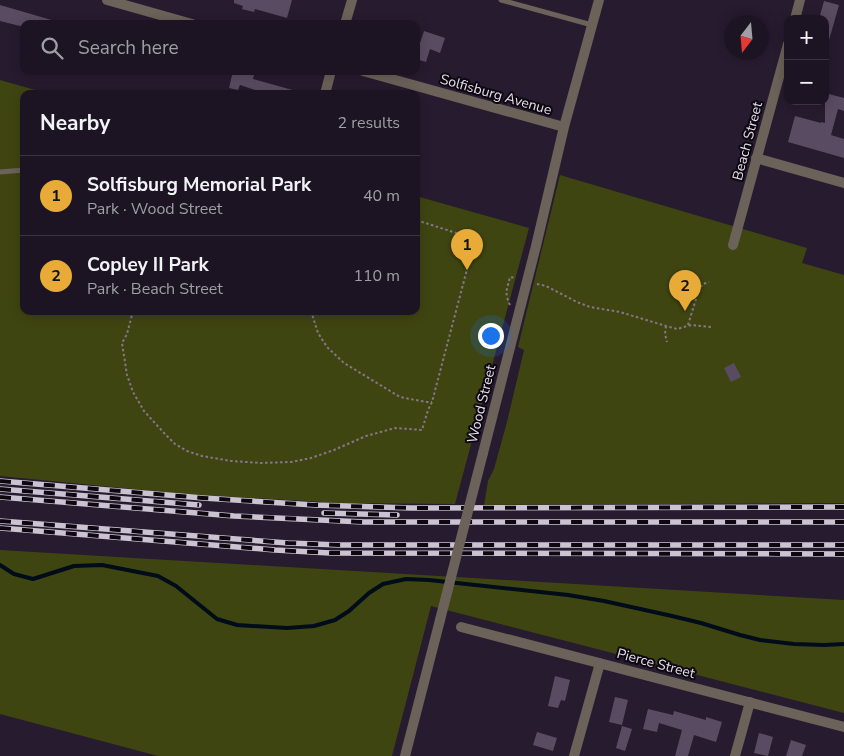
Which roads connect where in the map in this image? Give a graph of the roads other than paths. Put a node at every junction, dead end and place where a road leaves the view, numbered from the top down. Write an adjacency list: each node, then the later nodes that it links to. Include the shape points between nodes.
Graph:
1 (107, 0): 7 (street)
2 (352, 0): 8 (street)
3 (501, 0): 9 (lane)
4 (599, 0): 9 (street, Wood Street)
5 (800, 0): 6 (street)
6 (796, 15)
7 (178, 20)
8 (346, 20)
9 (592, 25): 14 (street, Wood Street)
10 (784, 58): 15 (street, Beach Street)
11 (331, 75): 13 (street)
12 (377, 75): 14 (street, Solfisburg Avenue)
13 (326, 90)
14 (564, 128): 24 (street, Wood Street, bridge)
15 (756, 158): 18 (street); 19 (street, Beach Street)
16 (20, 170): 17 (lane)
17 (0, 172)
18 (844, 183)
19 (733, 245)
20 (461, 627): 21 (street, Pierce Street)
21 (600, 662): 22 (street, Pierce Street); 25 (street)
22 (750, 702): 23 (street, Pierce Street); 26 (street)
23 (844, 727)
24 (405, 756)
25 (574, 756)
26 (735, 756)

